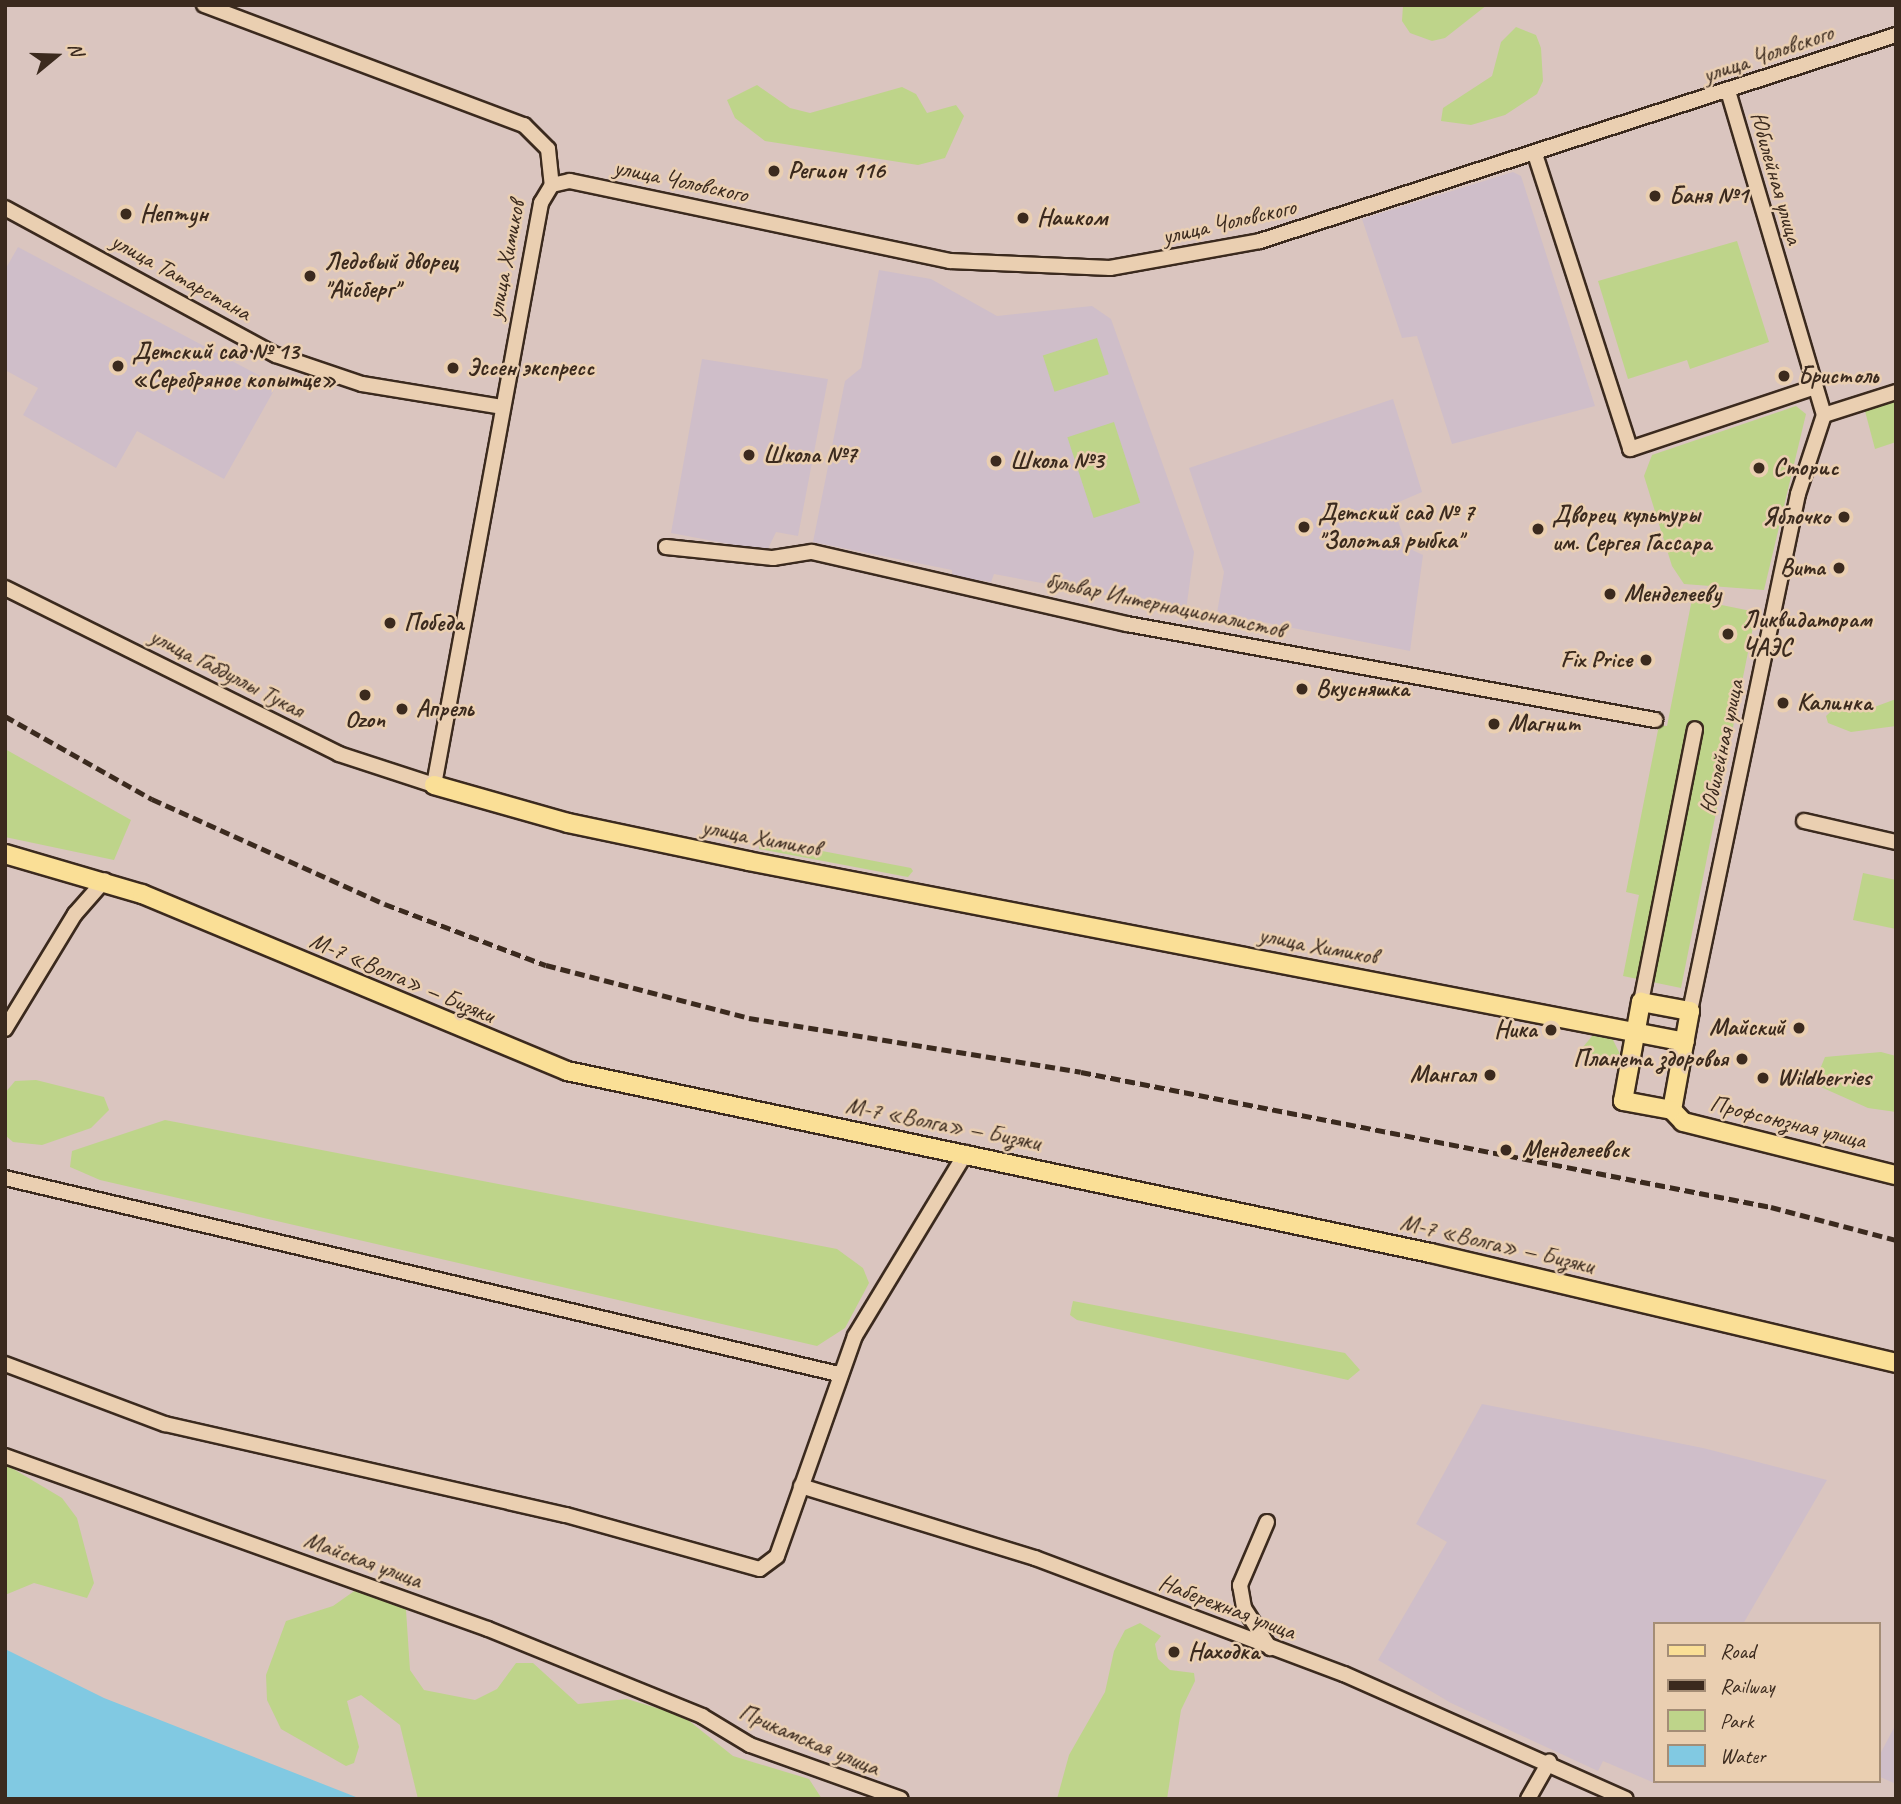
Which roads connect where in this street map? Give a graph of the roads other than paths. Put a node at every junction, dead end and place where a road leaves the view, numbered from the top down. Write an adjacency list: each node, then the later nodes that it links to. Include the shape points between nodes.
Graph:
1 (204, 5): 5 (street, via 524,125 548,149)
2 (1896, 35): 3 (street, улица Чоловского)
3 (1728, 91): 4 (street, улица Чоловского); 7 (street, Юбилейная улица)
4 (1535, 154): 5 (street, улица Чоловского, via 1260,241 1175,260 1076,269 950,261 570,181); 7 (street, via 1630,449)
5 (552, 185): 9 (street, улица Химиков, via 541,203)
6 (5, 208): 9 (street, улица Татарстана, via 276,355 351,381)
7 (1815, 387): 10 (street, Юбилейная улица)
8 (1896, 392): 10 (street)
9 (503, 407): 15 (street, улица Химиков)
10 (1824, 415): 21 (street, Юбилейная улица, via 1798,494)
11 (666, 547): 13 (street, бульвар Интернационалистов, via 773,558 812,552 1127,624)
12 (5, 588): 15 (street, улица Габдуллы Тукая, via 339,754)
13 (1655, 720)
14 (1695, 729): 20 (street)
15 (434, 785): 23 (main road, улица Химиков, via 568,823 735,858)
16 (1804, 821): 17 (street)
17 (1896, 842)
18 (5, 853): 19 (main road, М-7 «Волга» — Бизяки)
19 (105, 880): 22 (street, via 75,914); 26 (main road, М-7 «Волга» — Бизяки, via 567,1071)
20 (1641, 1002): 21 (main road); 23 (main road)
21 (1690, 1011): 24 (main road)
22 (5, 1029)
23 (1637, 1032): 24 (main road, улица Химиков); 25 (main road, Профсоюзная улица, via 1623,1101)
24 (1685, 1042): 25 (main road)
25 (1672, 1110): 27 (main road, Профсоюзная улица, via 1683,1122)
26 (966, 1153): 30 (main road, М-7 «Волга» — Бизяки); 31 (street, via 855,1336)
27 (1896, 1175)
28 (5, 1178): 31 (street)
29 (5, 1363): 33 (street, via 165,1424 566,1515 744,1570 760,1569 777,1556)
30 (1896, 1363)
31 (839, 1374): 33 (street)
32 (5, 1455): 36 (street, Майская улица, via 488,1629)
33 (801, 1486): 35 (street, Набережная улица, via 1035,1558)
34 (1266, 1522): 35 (street, via 1240,1585 1244,1608)
35 (1270, 1648): 37 (street, Набережная улица)
36 (702, 1716): 38 (street, Прикамская улица, via 750,1745)
37 (1549, 1762): 39 (street); 40 (street, Набережная улица)
38 (901, 1799)
39 (1528, 1799)
40 (1626, 1799)

